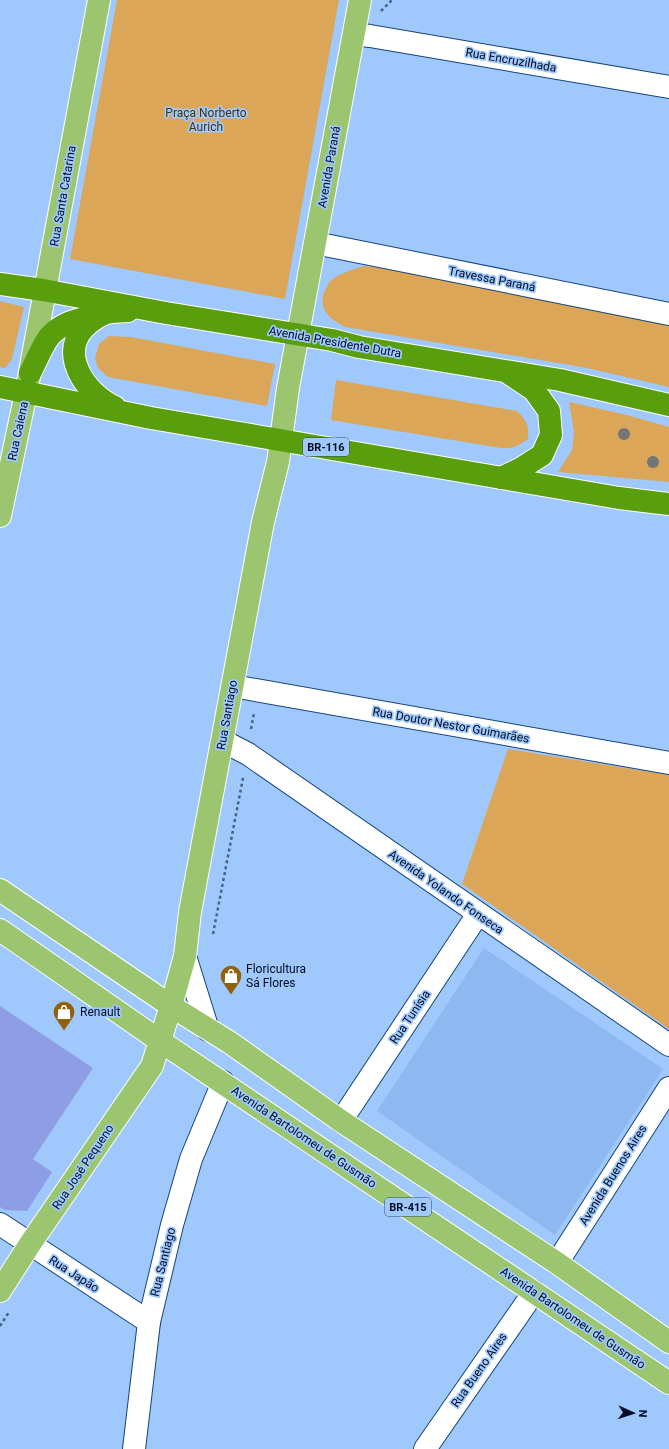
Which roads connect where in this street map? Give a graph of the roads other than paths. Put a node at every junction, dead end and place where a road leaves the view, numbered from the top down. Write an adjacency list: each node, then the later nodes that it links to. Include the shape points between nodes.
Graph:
1 (99, 0): 7 (main road, Rua Santa Catarina)
2 (360, 0): 3 (main road, Avenida Paraná)
3 (354, 34): 4 (street, Rua Encruzilhada); 5 (main road, Avenida Paraná)
4 (669, 87)
5 (315, 243): 10 (street, Travessa Paraná); 11 (main road, Avenida Paraná)
6 (0, 284): 7 (highway, Avenida Presidente Dutra)
7 (46, 291): 8 (highway, Avenida Presidente Dutra); 13 (main road, Rua Santa Catarina)
8 (166, 313): 9 (highway, via 134,311); 11 (highway, Avenida Presidente Dutra)
9 (104, 314): 13 (highway, via 61,326 49,337); 17 (highway, via 83,328 77,339 74,352 80,375 88,387 109,404)
10 (669, 314)
11 (299, 335): 12 (highway, Avenida Presidente Dutra); 15 (main road, Avenida Paraná)
12 (504, 371): 16 (highway, Avenida Presidente Dutra, via 560,380); 19 (highway, via 534,390 549,411 551,435 542,455)
13 (28, 383): 14 (highway, BR-116); 17 (highway, BR-116); 21 (main road, Rua Caiena)
14 (0, 387)
15 (288, 388): 18 (main road, Rua Santiago)
16 (669, 405)
17 (151, 418): 18 (highway, BR-116)
18 (280, 440): 19 (highway, BR-116); 22 (main road, Rua Santiago, via 278,462 263,522)
19 (501, 478): 20 (highway, BR-116)
20 (669, 504)
21 (0, 516)
22 (233, 686): 23 (main road, Rua Santiago); 24 (street, Rua Doutor Nestor Guimarães)
23 (223, 741): 26 (street, Avenida Yolando Fonseca, via 248,754); 28 (main road, Rua Santiago)
24 (669, 763)
25 (0, 890): 29 (main road)
26 (478, 914): 32 (street, Avenida Yolando Fonseca); 35 (street, Rua Tunísia)
27 (0, 930): 31 (main road, Avenida Bartolomeu de Gusmão)
28 (184, 956): 29 (main road, Rua Santiago); 30 (street)
29 (171, 1006): 30 (main road); 31 (main road, Rua Santiago)
30 (208, 1030): 35 (main road)
31 (154, 1036): 33 (main road, Avenida Bartolomeu de Gusmão / BR-415); 37 (main road, Rua José Pequeno, via 152,1066)
32 (669, 1045)
33 (223, 1082): 40 (main road, Avenida Bartolomeu de Gusmão / BR-415); 41 (street, Rua Santiago, via 191,1159)
34 (669, 1088): 38 (street, Avenida Buenos Aires)
35 (341, 1121): 38 (main road)
36 (0, 1224): 37 (street, Rua Japão)
37 (30, 1244): 39 (main road, Rua José Pequeno); 41 (street, Rua Japão)
38 (557, 1263): 42 (main road)
39 (0, 1291)
40 (534, 1292): 43 (main road, Avenida Bartolomeu de Gusmão / BR-415); 45 (street, Rua Bueno Aires)
41 (149, 1322): 44 (street, Rua Santiago)
42 (669, 1342)
43 (669, 1383)
44 (134, 1449)
45 (425, 1449)

